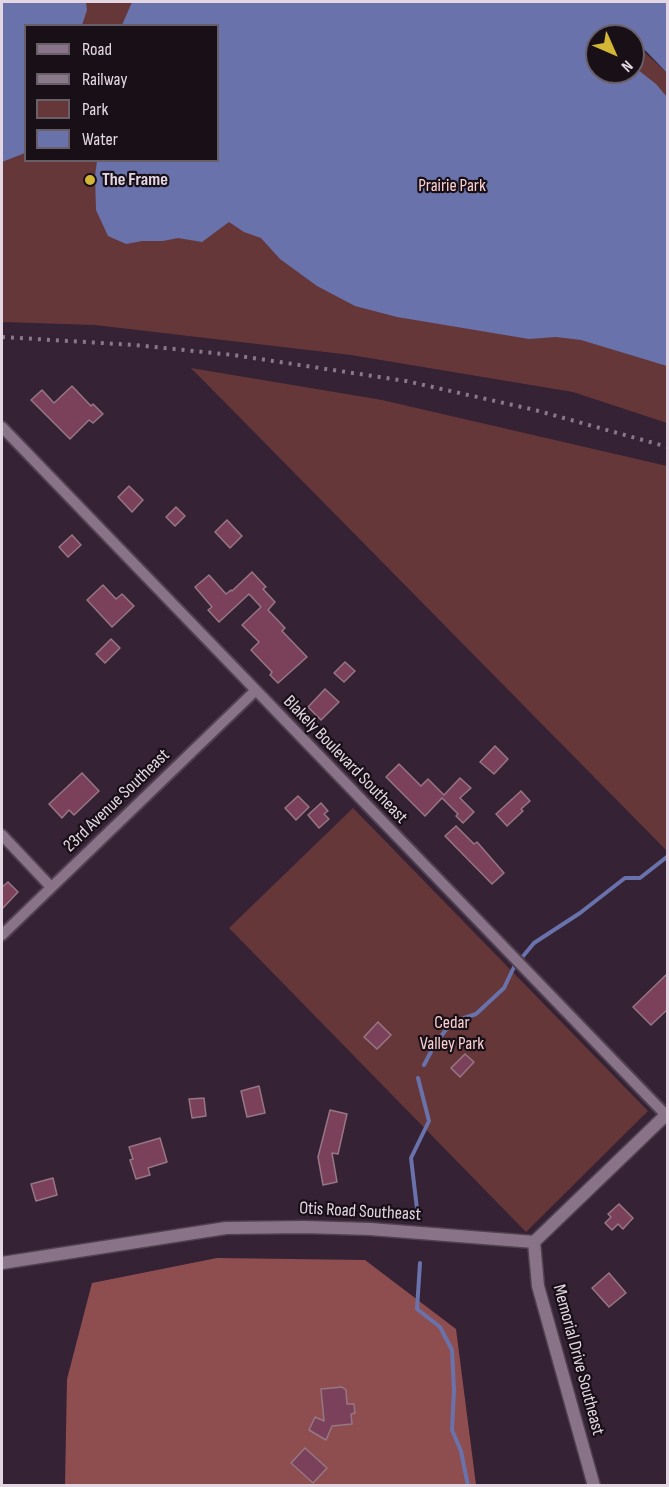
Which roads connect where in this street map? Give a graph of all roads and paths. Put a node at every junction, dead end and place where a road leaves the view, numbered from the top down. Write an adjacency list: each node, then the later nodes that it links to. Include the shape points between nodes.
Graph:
1 (2, 427): 2 (street, Blakely Boulevard Southeast)
2 (255, 691): 4 (street, 23rd Avenue Southeast); 6 (street, Blakely Boulevard Southeast)
3 (2, 834): 4 (street)
4 (51, 887): 5 (street, 23rd Avenue Southeast)
5 (2, 935)
6 (667, 1114): 7 (street)
7 (534, 1242): 8 (street, Otis Road Southeast, via 370,1229 226,1228); 9 (street, Memorial Drive Southeast, via 538,1286)
8 (2, 1263)
9 (594, 1485)

